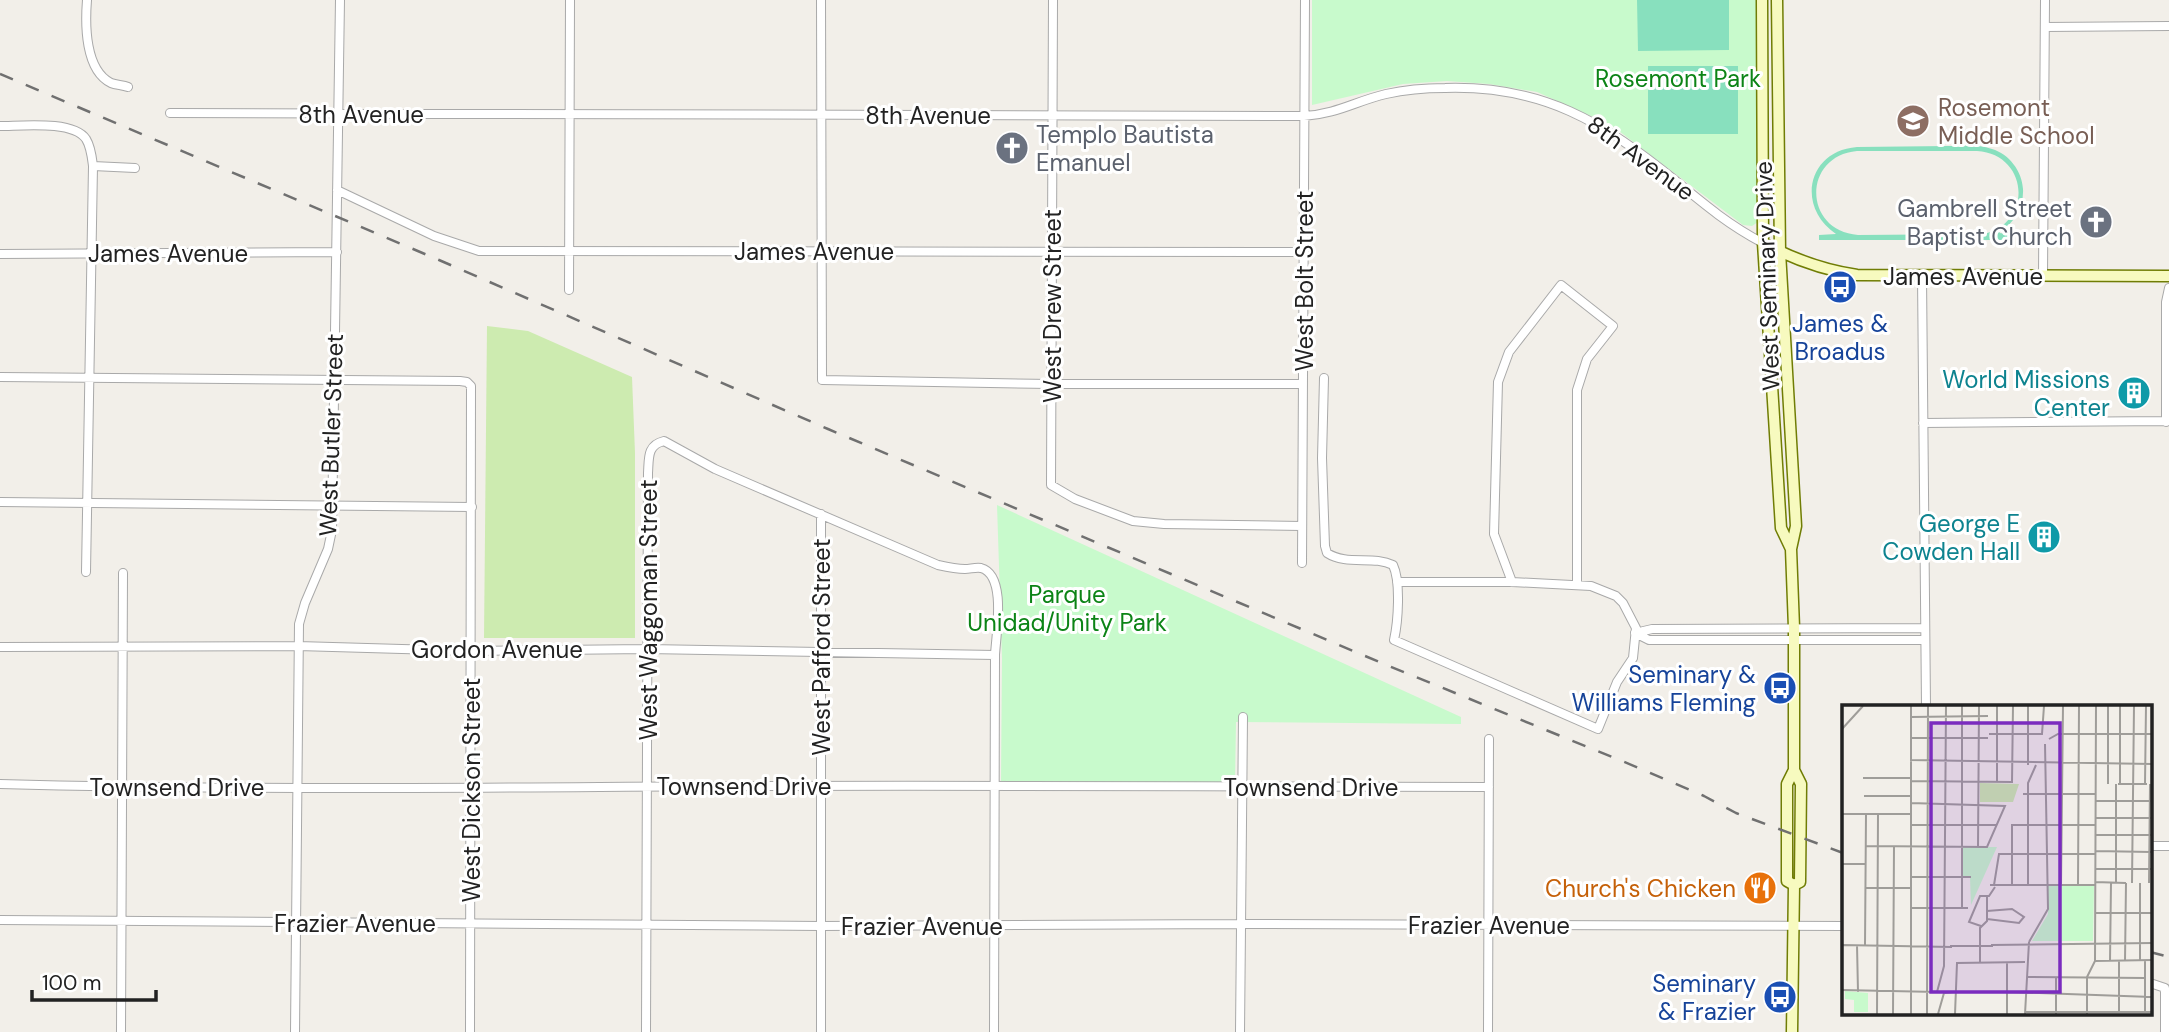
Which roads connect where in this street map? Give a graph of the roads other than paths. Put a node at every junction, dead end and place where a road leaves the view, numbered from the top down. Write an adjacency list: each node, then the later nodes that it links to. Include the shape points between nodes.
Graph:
1 (87, 0): 12 (street, via 90,52 99,72 111,83)
2 (340, 0): 16 (street, West Butler Street)
3 (570, 0): 17 (street)
4 (821, 0): 18 (street)
5 (1053, 0): 19 (street, West Drew Street)
6 (1305, 0): 20 (street, West Bolt Street)
7 (1762, 0): 13 (main road, West Seminary Drive)
8 (1777, 0): 14 (main road, West Seminary Drive)
9 (2045, 0): 11 (street)
10 (2169, 26): 11 (street)
11 (2045, 27): 35 (street)
12 (128, 86)
13 (1762, 108): 14 (main road); 25 (main road, West Seminary Drive)
14 (1778, 109): 31 (main road, West Seminary Drive)
15 (170, 113): 16 (street, 8th Avenue)
16 (338, 114): 17 (street, 8th Avenue); 24 (street, West Butler Street)
17 (569, 114): 18 (street, 8th Avenue); 29 (street)
18 (821, 115): 19 (street, 8th Avenue); 26 (street)
19 (1052, 115): 20 (street, 8th Avenue); 27 (street, West Drew Street)
20 (1304, 116): 25 (street, 8th Avenue, via 1328,114 1387,94 1445,88 1498,91 1546,101 1613,133 1722,219); 30 (street, West Bolt Street)
21 (0, 126): 22 (street, via 75,130 86,138)
22 (93, 166): 23 (street); 32 (street)
23 (135, 168)
24 (337, 190): 28 (street, West Butler Street); 29 (street, James Avenue, via 478,251)
25 (1763, 243): 31 (main road, James Avenue); 53 (main road, West Seminary Drive, via 1781,528)
26 (821, 251): 27 (street, James Avenue); 29 (street, James Avenue); 43 (street, via 822,380)
27 (1052, 251): 30 (street, James Avenue); 43 (street, West Drew Street)
28 (337, 252): 32 (street, James Avenue); 42 (street, West Butler Street)
29 (569, 252): 38 (street)
30 (1304, 252): 44 (street, West Bolt Street)
31 (1780, 252): 34 (main road, James Avenue, via 1829,271); 53 (main road, West Seminary Drive, via 1796,526)
32 (90, 253): 33 (street, James Avenue); 40 (street)
33 (0, 254)
34 (1922, 276): 35 (main road, James Avenue); 46 (street)
35 (2043, 276): 36 (main road, James Avenue)
36 (2169, 276)
37 (2169, 288): 45 (street)
38 (569, 290)
39 (0, 377): 40 (street)
40 (89, 377): 42 (street); 48 (street)
41 (1324, 378): 57 (street, via 1325,546 1328,553 1341,559 1386,562 1395,569)
42 (333, 380): 49 (street, West Butler Street); 50 (street, West Dickson Street, via 467,382 472,395)
43 (1051, 384): 44 (street); 52 (street, West Drew Street, via 1051,485 1075,499 1133,520 1164,524)
44 (1303, 384): 52 (street, West Bolt Street)
45 (2167, 422): 46 (street)
46 (1923, 423): 62 (street)
47 (0, 502): 48 (street)
48 (87, 503): 49 (street); 55 (street)
49 (333, 506): 50 (street); 67 (street, West Butler Street, via 328,549 305,603)
50 (472, 507): 72 (street, West Dickson Street)
51 (821, 514): 70 (street, West Waggoman Street, via 715,469 664,441 657,443 650,450 648,473); 71 (street, West Pafford Street); 73 (street, via 938,565 991,573 998,594)
52 (1302, 526): 54 (street, West Bolt Street)
53 (1791, 549): 61 (main road, West Seminary Drive)
54 (1302, 562)
55 (86, 572)
56 (123, 573): 69 (street)
57 (1397, 582): 58 (street); 63 (street, via 1394,640 1598,729 1617,682 1633,658)
58 (1512, 582): 59 (street); 59 (street, via 1494,534 1498,382 1509,352 1561,285 1614,326 1587,359 1577,390)
59 (1577, 585): 63 (street, via 1616,596 1630,615)
60 (1736, 628): 61 (street); 63 (street); 64 (street)
61 (1794, 628): 62 (street); 66 (main road, West Seminary Drive)
62 (1925, 628): 65 (street)
63 (1635, 633): 64 (street, via 1649,640)
64 (1736, 640): 66 (street)
65 (1925, 640): 66 (street); 74 (street)
66 (1794, 641): 95 (main road, West Seminary Drive, via 1794,770 1801,784 1800,882 1794,885)
67 (298, 646): 69 (street, Gordon Avenue); 72 (street, Gordon Avenue); 84 (street, West Butler Street)
68 (0, 647): 69 (street, Gordon Avenue)
69 (122, 647): 83 (street)
70 (648, 649): 71 (street, Gordon Avenue); 72 (street, Gordon Avenue); 78 (street, West Waggoman Street)
71 (820, 650): 73 (street, Gordon Avenue); 79 (street, West Pafford Street)
72 (471, 651): 85 (street, West Dickson Street)
73 (995, 655): 80 (street)
74 (1926, 705)
75 (1243, 717): 81 (street)
76 (1489, 739): 82 (street)
77 (0, 784): 83 (street, Townsend Drive)
78 (647, 786): 79 (street, Townsend Drive); 85 (street, Townsend Drive); 90 (street, West Waggoman Street)
79 (822, 786): 80 (street, Townsend Drive); 93 (street, West Pafford Street)
80 (995, 786): 81 (street, Townsend Drive); 94 (street)
81 (1242, 787): 82 (street, Townsend Drive); 91 (street)
82 (1489, 787): 92 (street)
83 (122, 788): 84 (street, Townsend Drive); 87 (street)
84 (297, 788): 85 (street, Townsend Drive); 88 (street, West Butler Street)
85 (471, 789): 89 (street, West Dickson Street)
86 (0, 920): 87 (street, Frazier Avenue)
87 (121, 921): 88 (street, Frazier Avenue); 98 (street)
88 (296, 922): 89 (street, Frazier Avenue); 99 (street, West Butler Street)
89 (470, 923): 90 (street, Frazier Avenue); 100 (street, West Dickson Street)
90 (646, 924): 93 (street, Frazier Avenue); 101 (street, West Waggoman Street)
91 (1241, 924): 92 (street, Frazier Avenue); 94 (street, Frazier Avenue); 104 (street)
92 (1488, 925): 95 (street, Frazier Avenue); 105 (street)
93 (820, 926): 94 (street, Frazier Avenue); 102 (street, West Pafford Street)
94 (994, 926): 103 (street)
95 (1794, 926): 96 (street, Frazier Avenue); 106 (main road, West Seminary Drive)
96 (1842, 926)
97 (2152, 984): 107 (street, via 2165,988)
98 (121, 1032)
99 (295, 1032)
100 (470, 1032)
101 (646, 1032)
102 (821, 1032)
103 (994, 1032)
104 (1240, 1032)
105 (1488, 1032)
106 (1792, 1032)
107 (2165, 1032)

